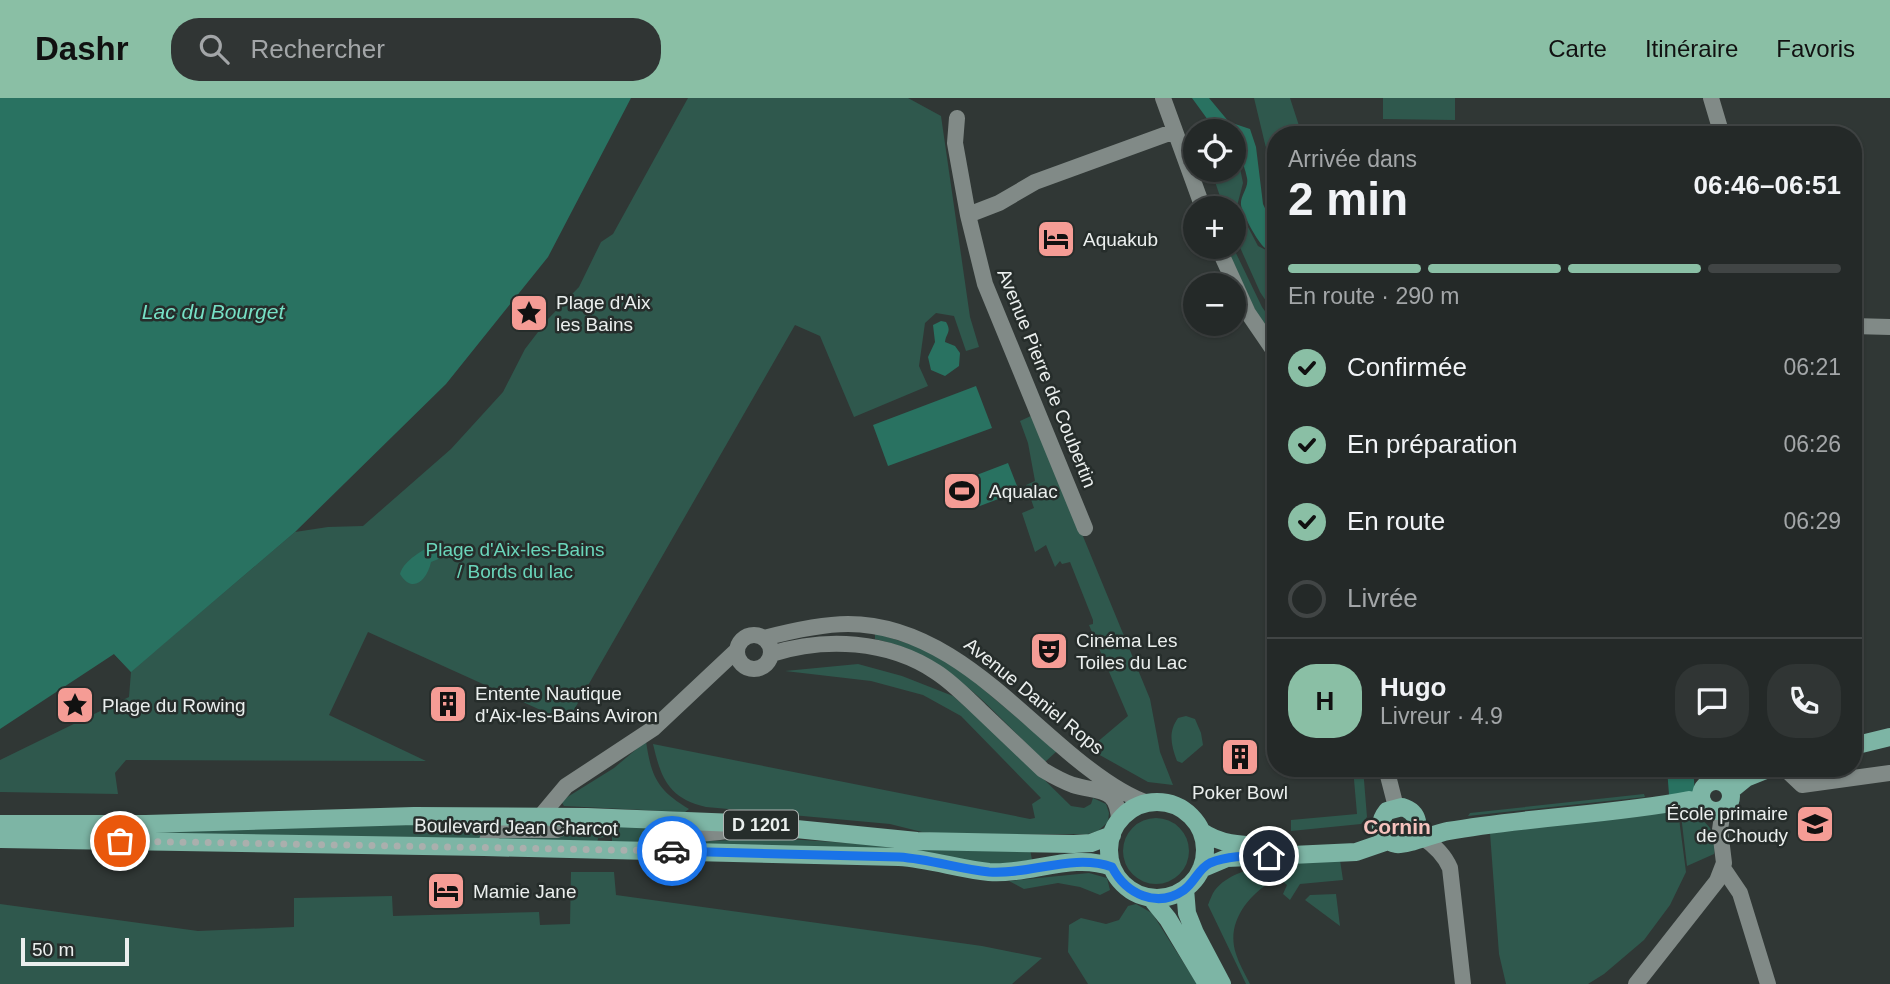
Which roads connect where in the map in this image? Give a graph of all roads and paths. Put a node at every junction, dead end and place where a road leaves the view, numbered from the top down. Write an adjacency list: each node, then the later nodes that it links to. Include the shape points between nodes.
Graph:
1 (1163, 98): 5 (street)
2 (1711, 98): 4 (street)
3 (957, 118): 7 (street, Avenue Pierre de Coubertin, via 956,142)
4 (1720, 126)
5 (1175, 131): 6 (street); 7 (street, via 1035,182)
6 (1199, 196)
7 (968, 215): 12 (street, Avenue Pierre de Coubertin, via 985,284)
8 (1223, 259): 11 (street, via 1248,313)
9 (1862, 326): 10 (street)
10 (1890, 327)
11 (1267, 341)
12 (1085, 528)
13 (764, 638): 14 (street, via 748,636); 15 (street); 25 (street, Avenue Daniel Rops, via 848,624 891,630 930,644 970,668 1080,763)
14 (737, 650): 15 (street, via 738,660 749,669 763,667); 27 (street, via 654,728 566,786)
15 (771, 654): 32 (street, via 842,643 906,656 949,681 1043,770 1059,780 1108,793 1116,801)
16 (1890, 737): 17 (main road)
17 (1862, 744)
18 (1890, 773): 23 (street)
19 (1389, 777): 26 (street)
20 (1748, 777): 24 (main road)
21 (1794, 777): 22 (street, via 1802,785)
22 (1861, 777)
23 (1862, 777)
24 (1712, 793): 34 (main road); 40 (street)
25 (1148, 803): 32 (main road, via 1137,807); 33 (main road, via 1180,808)
26 (1396, 807): 29 (main road, via 1408,808); 35 (main road, via 1387,811)
27 (540, 817): 28 (main road, Boulevard Jean Charcot / D 1201); 30 (main road, Boulevard Jean Charcot / D 1201)
28 (587, 817): 31 (main road, Boulevard Jean Charcot / D 1201); 38 (street, via 557,830 498,830)
29 (1416, 817): 34 (main road); 37 (main road)
30 (0, 824)
31 (758, 825): 32 (main road, Boulevard Jean Charcot / D 1201, via 917,841 1074,844 1091,843); 39 (street, via 658,838)
32 (1116, 828): 41 (main road)
33 (1201, 831): 35 (main road, via 1228,843 1269,846 1358,841); 42 (main road)
34 (1449, 831): 37 (main road)
35 (1384, 833): 37 (main road, via 1399,845); 42 (main road, via 1356,852 1227,858)
36 (0, 839): 38 (main road, Boulevard Jean Charcot / D 1201)
37 (1416, 839): 47 (street, via 1432,844 1450,868)
38 (484, 847): 39 (main road, Boulevard Jean Charcot / D 1201)
39 (646, 851): 41 (main road, Boulevard Jean Charcot / D 1201, via 920,858 990,872 1083,862)
40 (1724, 865): 48 (street); 49 (street, via 1741,893)
41 (1112, 867): 44 (main road, via 1126,887)
42 (1201, 869): 43 (main road)
43 (1185, 889): 44 (main road); 46 (main road, via 1187,914)
44 (1151, 898): 45 (main road)
45 (1207, 984)
46 (1222, 984)
47 (1464, 984)
48 (1636, 984)
49 (1768, 984)

